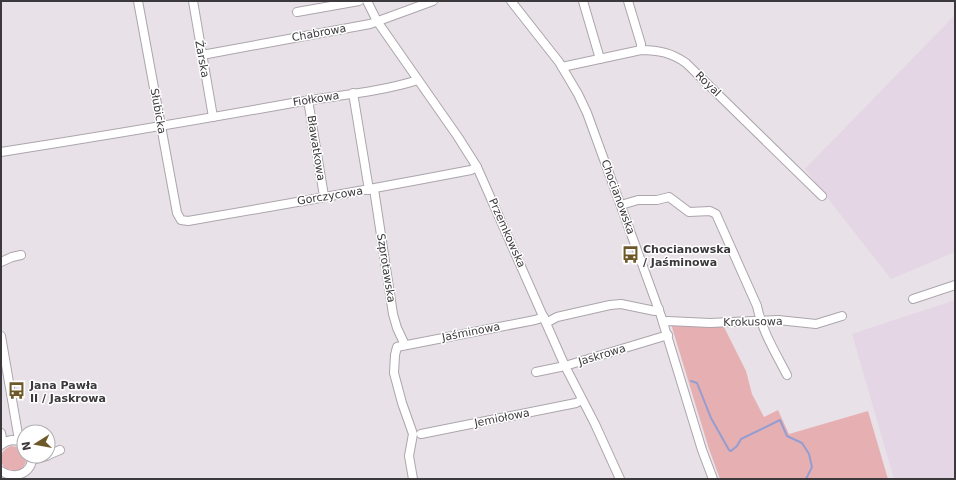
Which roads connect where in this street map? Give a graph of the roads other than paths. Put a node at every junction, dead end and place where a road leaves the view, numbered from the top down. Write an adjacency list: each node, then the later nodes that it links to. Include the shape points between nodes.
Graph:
1 (138, 1): 19 (street, Słubicka)
2 (193, 1): 12 (street, Żarska)
3 (359, 1): 9 (street)
4 (367, 1): 10 (street, Przemkowska)
5 (433, 1): 10 (street, Chabrowa)
6 (510, 1): 14 (street, Chocianowska)
7 (583, 1): 13 (street)
8 (628, 1): 11 (street)
9 (296, 12)
10 (378, 21): 12 (street, Chabrowa); 15 (street, Przemkowska)
11 (641, 50): 13 (street, Royal); 24 (street, Royal, via 664,51 686,63)
12 (202, 55): 18 (street, Żarska)
13 (600, 59): 14 (street, Royal)
14 (562, 67): 25 (street, Chocianowska, via 587,113)
15 (418, 80): 16 (street, Fiołkowa); 21 (street, Przemkowska)
16 (353, 93): 17 (street, Fiołkowa); 22 (street, Szprotawska)
17 (308, 100): 18 (street, Fiołkowa); 23 (street, Bławatkowa)
18 (213, 117): 19 (street, Fiołkowa)
19 (161, 126): 20 (street, Fiołkowa); 26 (street, Słubicka, via 177,213)
20 (1, 152)
21 (477, 167): 22 (street, Gorczycowa); 35 (street, Przemkowska)
22 (371, 189): 23 (street, Gorczycowa); 40 (street, Szprotawska)
23 (324, 196): 26 (street, Gorczycowa, via 188,221)
24 (822, 196)
25 (621, 205): 33 (street, Chocianowska); 36 (street, via 638,200 669,197 689,212 710,211 716,214 757,306)
26 (181, 220)
27 (21, 255): 29 (street)
28 (1, 256): 29 (street)
29 (12, 257): 30 (street)
30 (1, 262)
31 (955, 285): 32 (street)
32 (913, 299)
33 (659, 309): 35 (street, Jaśminowa, via 655,311 621,304 610,305); 37 (street, Chocianowska)
34 (842, 316): 36 (street, Krokusowa, via 816,324)
35 (545, 320): 40 (street, Jaśminowa); 41 (street, Przemkowska)
36 (760, 320): 37 (street, Krokusowa); 43 (street)
37 (663, 322): 38 (street, Chocianowska)
38 (668, 335): 41 (street, Jaskrowa); 56 (street, Chocianowska, via 702,450)
39 (1, 336): 45 (street)
40 (401, 346): 54 (street, via 395,355 394,373 413,434 409,456)
41 (565, 366): 42 (street, Jaskrowa); 44 (street, Przemkowska)
42 (536, 372)
43 (787, 375)
44 (582, 400): 47 (street, Jemiołowa, via 576,404); 55 (street, Przemkowska)
45 (18, 424)
46 (1, 433): 49 (street)
47 (422, 434)
48 (16, 441): 49 (street)
49 (2, 444)
50 (30, 464): 52 (street)
51 (1, 471): 53 (street)
52 (23, 476): 53 (street)
53 (11, 478)
54 (413, 479)
55 (620, 479)
56 (714, 479)

